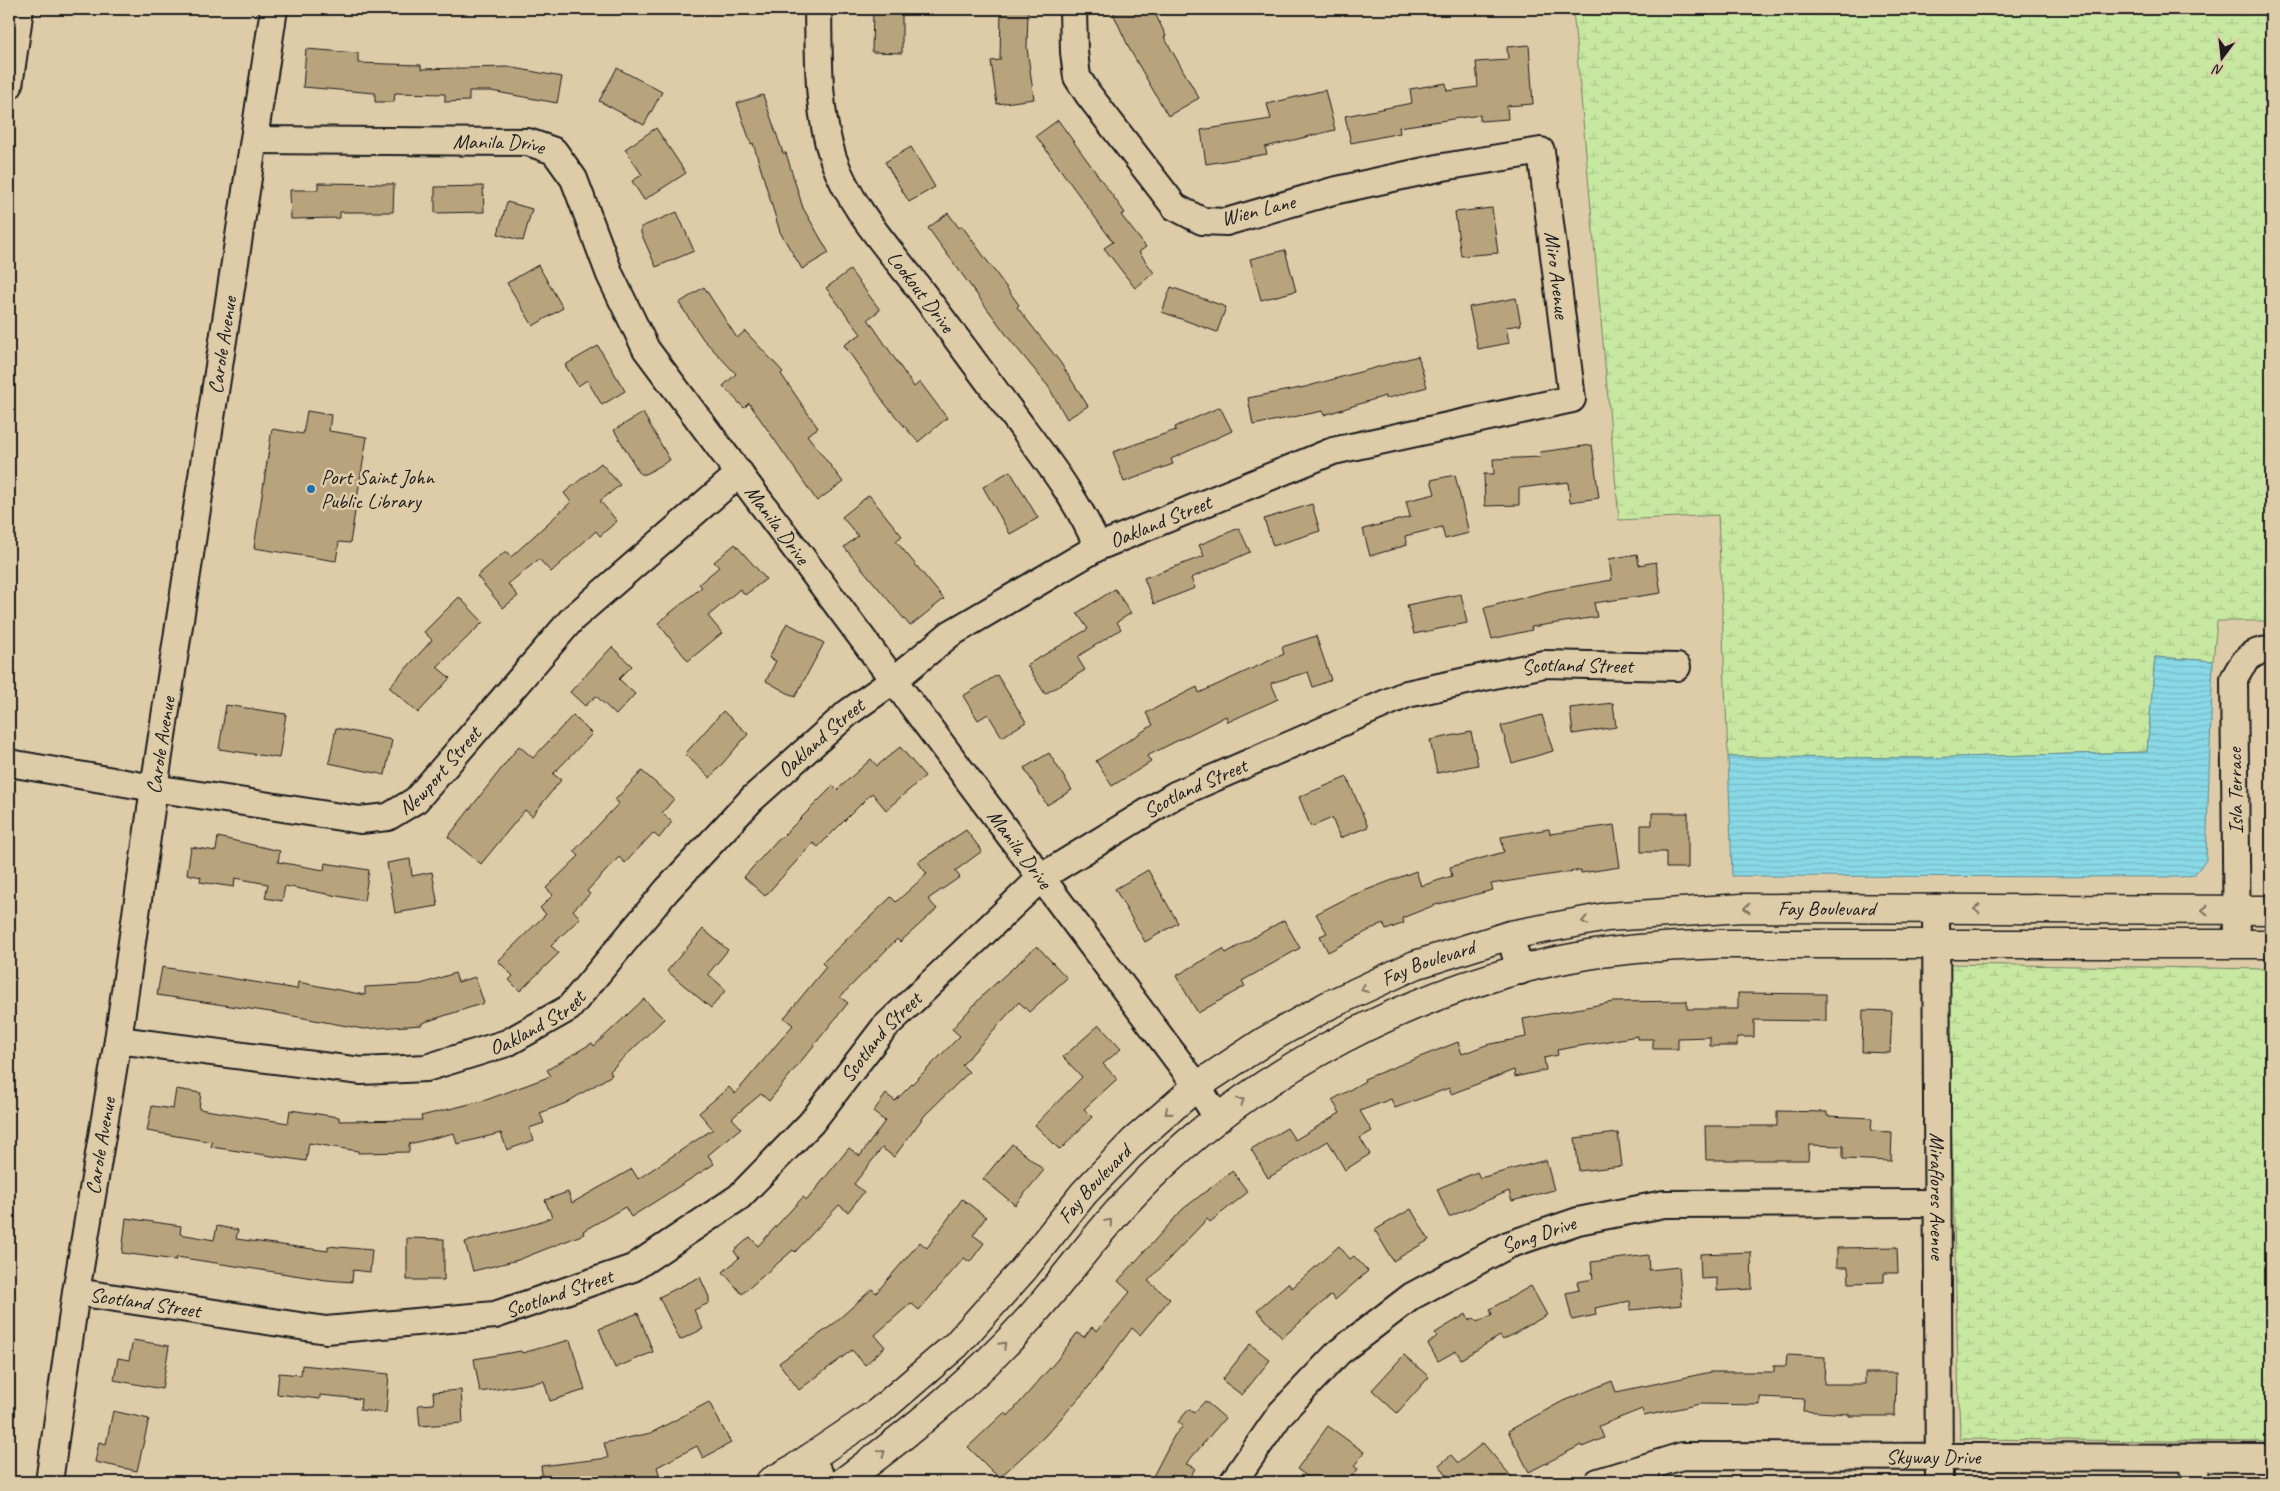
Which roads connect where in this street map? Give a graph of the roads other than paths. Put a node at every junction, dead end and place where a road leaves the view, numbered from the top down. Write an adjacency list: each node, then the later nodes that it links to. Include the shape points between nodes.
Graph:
1 (20, 9): 5 (street)
2 (274, 9): 6 (street, Carole Avenue)
3 (818, 9): 10 (street, Lookout Drive, via 824,116 833,159 852,196 876,235 1058,477)
4 (1073, 9): 7 (street, Wien Lane, via 1077,77 1175,207 1202,221 1226,222 1351,187 1442,167)
5 (9, 86)
6 (255, 140): 9 (street, Manila Drive, via 528,142 554,151 574,179 610,274 646,349); 15 (street, Carole Avenue)
7 (1541, 151): 8 (street, Miro Avenue)
8 (1572, 399): 10 (street, Oakland Street, via 1333,451)
9 (740, 473): 13 (street, Manila Drive); 15 (street, Newport Street, via 574,618 416,800 388,817 360,820)
10 (1098, 547): 13 (street, Oakland Street, via 950,634)
11 (2266, 650): 18 (street, Isla Terrace, via 2242,662 2234,680)
12 (1677, 667): 16 (street, Scotland Street, via 1544,664 1408,694 1175,795)
13 (894, 680): 16 (street, Manila Drive); 25 (street, Oakland Street, via 849,712 752,799 667,890 569,1008 507,1043 426,1068 361,1071)
14 (9, 763): 15 (street, Newport Street)
15 (154, 788): 25 (street, Carole Avenue)
16 (1043, 876): 26 (street, Manila Drive); 29 (street, Scotland Street, via 884,1028 812,1123 739,1197 633,1268 495,1315 326,1330)
17 (1936, 908): 18 (main road, Fay Boulevard, one-way to 17); 20 (main road, Fay Boulevard, one-way to 20, via 1742,908 1607,917); 21 (street, Miraflores Avenue)
18 (2237, 910): 19 (main road, Fay Boulevard); 22 (street, Isla Terrace)
19 (2271, 910)
20 (1510, 935): 24 (street); 26 (main road, Fay Boulevard, one-way to 26, via 1415,964 1329,1005)
21 (1937, 944): 22 (main road, Fay Boulevard); 24 (main road, Fay Boulevard, via 1654,947 1586,956); 28 (street, Miraflores Avenue)
22 (2237, 944): 23 (main road, Fay Boulevard)
23 (2271, 944)
24 (1520, 971): 27 (main road, Fay Boulevard, one-way to 24, via 1268,1081 1390,1014)
25 (118, 1040): 29 (street, Carole Avenue)
26 (1197, 1086): 27 (street, Manila Drive); 30 (main road, Fay Boulevard, one-way to 30, via 1134,1141 1084,1193 956,1346 877,1413)
27 (1217, 1118): 37 (main road, Fay Boulevard, one-way to 27, via 907,1435 956,1393 1028,1320 1135,1192)
28 (1936, 1203): 32 (street, Miraflores Avenue); 38 (street, Song Drive, via 1664,1204 1578,1221 1508,1246 1412,1296 1339,1352 1281,1413)
29 (76, 1292): 34 (street, Carole Avenue)
30 (809, 1458): 35 (main road, Fay Boulevard); 36 (street)
31 (2271, 1458): 33 (street, Skyway Drive)
32 (1939, 1470): 33 (street, Skyway Drive); 39 (street, Skyway Drive, via 1682,1456)
33 (2194, 1470)
34 (50, 1482)
35 (770, 1482)
36 (825, 1482)
37 (842, 1482)
38 (1233, 1482)
39 (1598, 1482)

